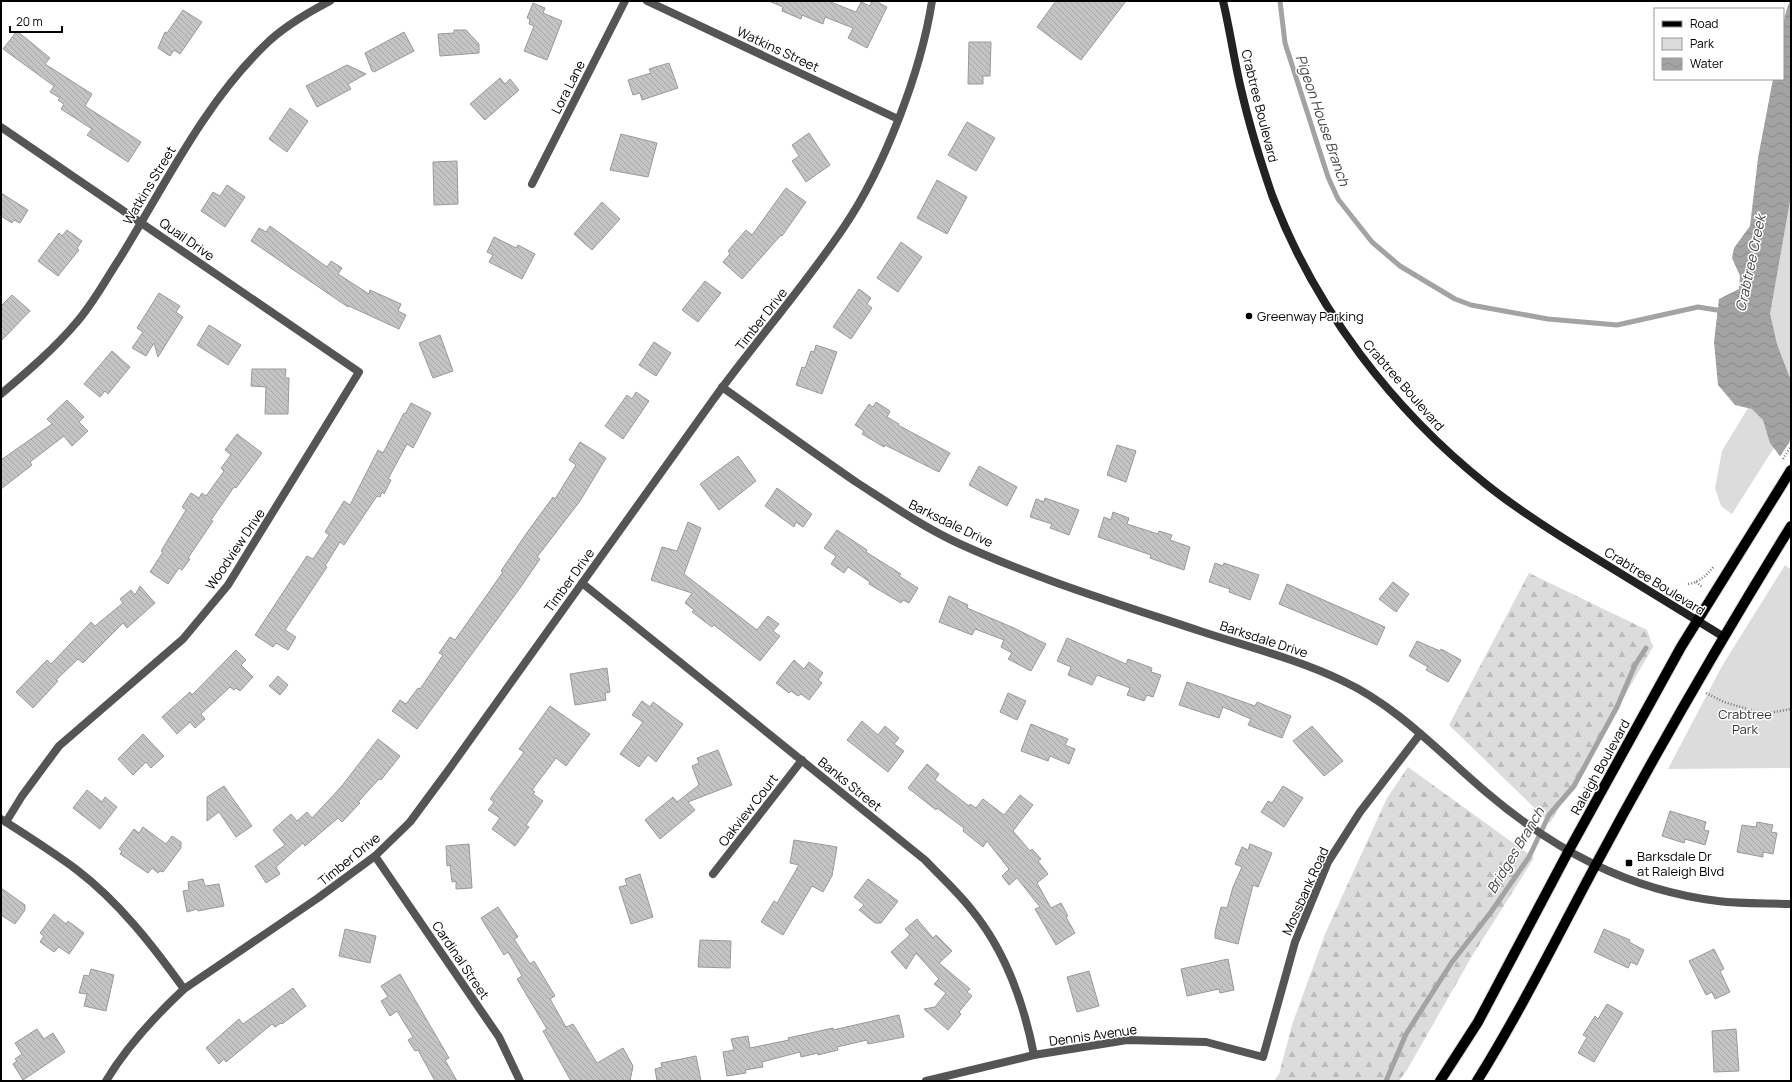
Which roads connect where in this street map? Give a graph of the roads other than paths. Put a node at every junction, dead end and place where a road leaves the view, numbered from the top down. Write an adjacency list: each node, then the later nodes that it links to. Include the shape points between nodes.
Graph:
1 (330, 1): 9 (street, Watkins Street, via 312,10 266,44 246,66 192,137)
2 (625, 1): 8 (street, Lora Lane)
3 (647, 1): 6 (street, Watkins Street)
4 (932, 1): 6 (street, Timber Drive, via 927,35)
5 (1223, 1): 16 (main road, Crabtree Boulevard, via 1240,88 1272,195 1312,279 1353,344 1422,427 1489,486 1564,539)
6 (898, 119): 11 (street, Timber Drive, via 872,180 845,226 788,306)
7 (1, 127): 9 (street, Quail Drive)
8 (532, 184)
9 (142, 222): 10 (street, Quail Drive); 12 (street, Watkins Street, via 77,323 35,365)
10 (359, 372): 20 (street, Woodview Drive, via 228,585 183,639 59,746)
11 (722, 387): 15 (street, Timber Drive); 18 (street, Barksdale Drive, via 900,511 959,543 1034,574 1300,663 1346,682 1394,713)
12 (1, 394)
13 (1791, 470): 16 (main road, Raleigh Boulevard)
14 (1791, 526): 17 (main road)
15 (582, 583): 19 (street, Banks Street); 22 (street, Timber Drive, via 410,822)
16 (1697, 621): 17 (main road, Crabtree Boulevard); 21 (main road, Raleigh Boulevard)
17 (1724, 637): 23 (main road)
18 (1420, 734): 21 (street, Barksdale Drive, via 1499,803); 28 (street, Mossbank Road, via 1360,812 1328,862 1295,942)
19 (802, 760): 24 (street, Oakview Court); 27 (street, Banks Street, via 925,860 971,909 1002,956 1028,1026)
20 (3, 821): 26 (street, via 77,870 131,920)
21 (1568, 852): 23 (street, Barksdale Drive); 32 (main road, Raleigh Boulevard, via 1478,1022)
22 (375, 856): 26 (street, Timber Drive); 30 (street, Cardinal Street, via 499,1037)
23 (1595, 866): 25 (street, Barksdale Drive, via 1652,887 1718,901); 33 (main road, via 1503,1038)
24 (713, 874)
25 (1791, 904)
26 (184, 989): 29 (street, Timber Drive, via 136,1039)
27 (1034, 1055): 28 (street, Dennis Avenue, via 1127,1040 1206,1042); 31 (street, Dennis Avenue)
28 (1263, 1057)
29 (106, 1081)
30 (520, 1081)
31 (926, 1081)
32 (1440, 1081)
33 (1476, 1081)

